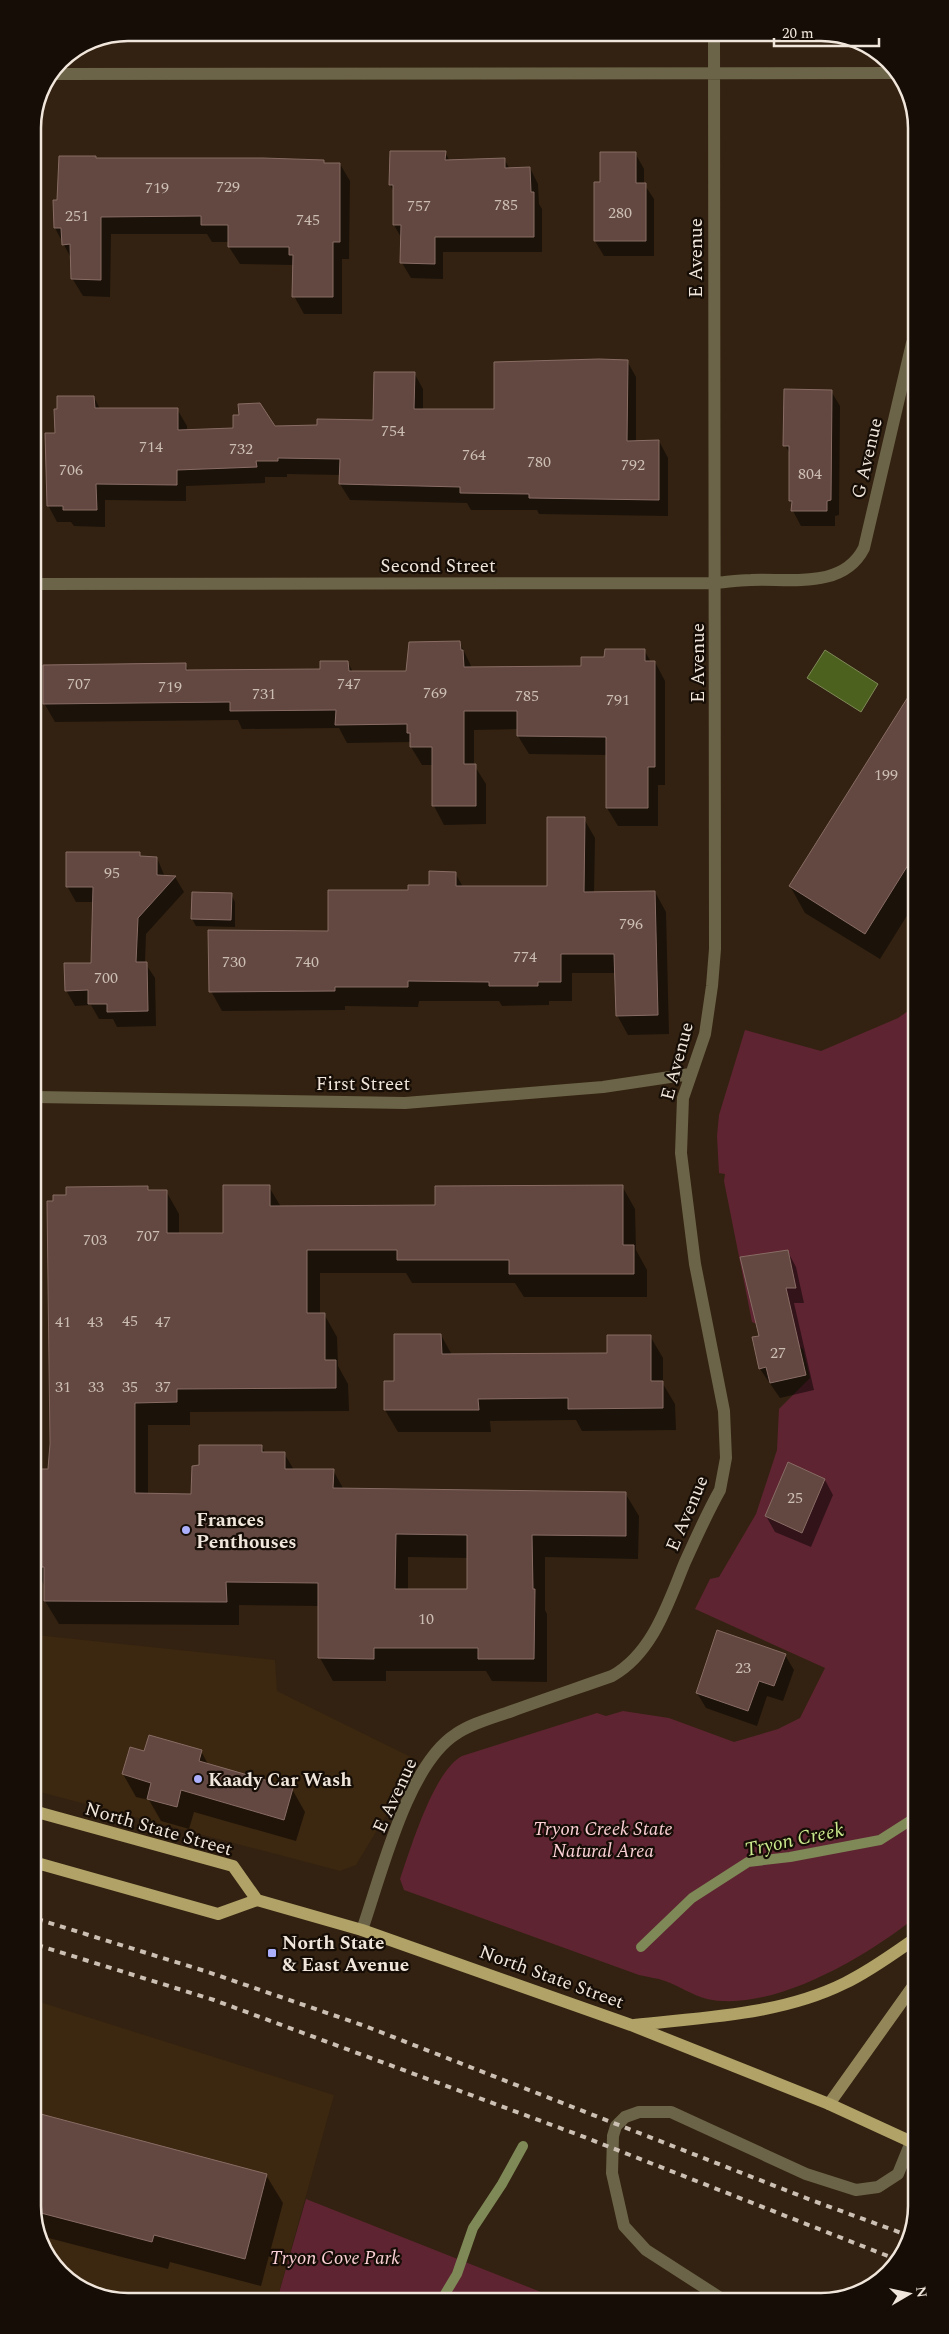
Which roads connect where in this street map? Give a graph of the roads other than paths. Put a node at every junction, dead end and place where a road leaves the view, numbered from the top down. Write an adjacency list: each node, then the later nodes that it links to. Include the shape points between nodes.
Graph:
1 (714, 41): 4 (street, E Avenue)
2 (888, 73): 4 (street)
3 (61, 74): 4 (street)
4 (714, 74): 7 (street, E Avenue)
5 (908, 360): 6 (street, G Avenue, via 864,548 855,561)
6 (840, 572): 7 (street, Second Street, via 812,579)
7 (715, 583): 8 (street, Second Street); 9 (street, E Avenue, via 715,949 704,1034)
8 (41, 584)
9 (690, 1074): 10 (street, First Street, via 603,1087 405,1103); 14 (street, E Avenue, via 683,1098 681,1153 695,1264 724,1411 726,1458 720,1490 648,1642 630,1663 612,1676 471,1726 446,1741 433,1756 412,1792 394,1836)
10 (41, 1097)
11 (41, 1813): 13 (main road, North State Street, via 233,1866)
12 (41, 1864): 13 (main road, via 218,1914)
13 (257, 1900): 14 (main road, North State Street)
14 (362, 1930): 17 (main road, North State Street)
15 (908, 1943): 17 (main road, via 846,1983 791,2004)
16 (908, 1993): 18 (main road)
17 (631, 2025): 18 (main road, North State Street)
18 (829, 2104): 19 (main road, North State Street)
19 (908, 2140)
20 (908, 2155): 21 (street, via 898,2174 878,2187 856,2190 806,2174 671,2112 639,2112 625,2118 616,2126 613,2136 612,2173 624,2226 646,2250)
21 (714, 2293)

